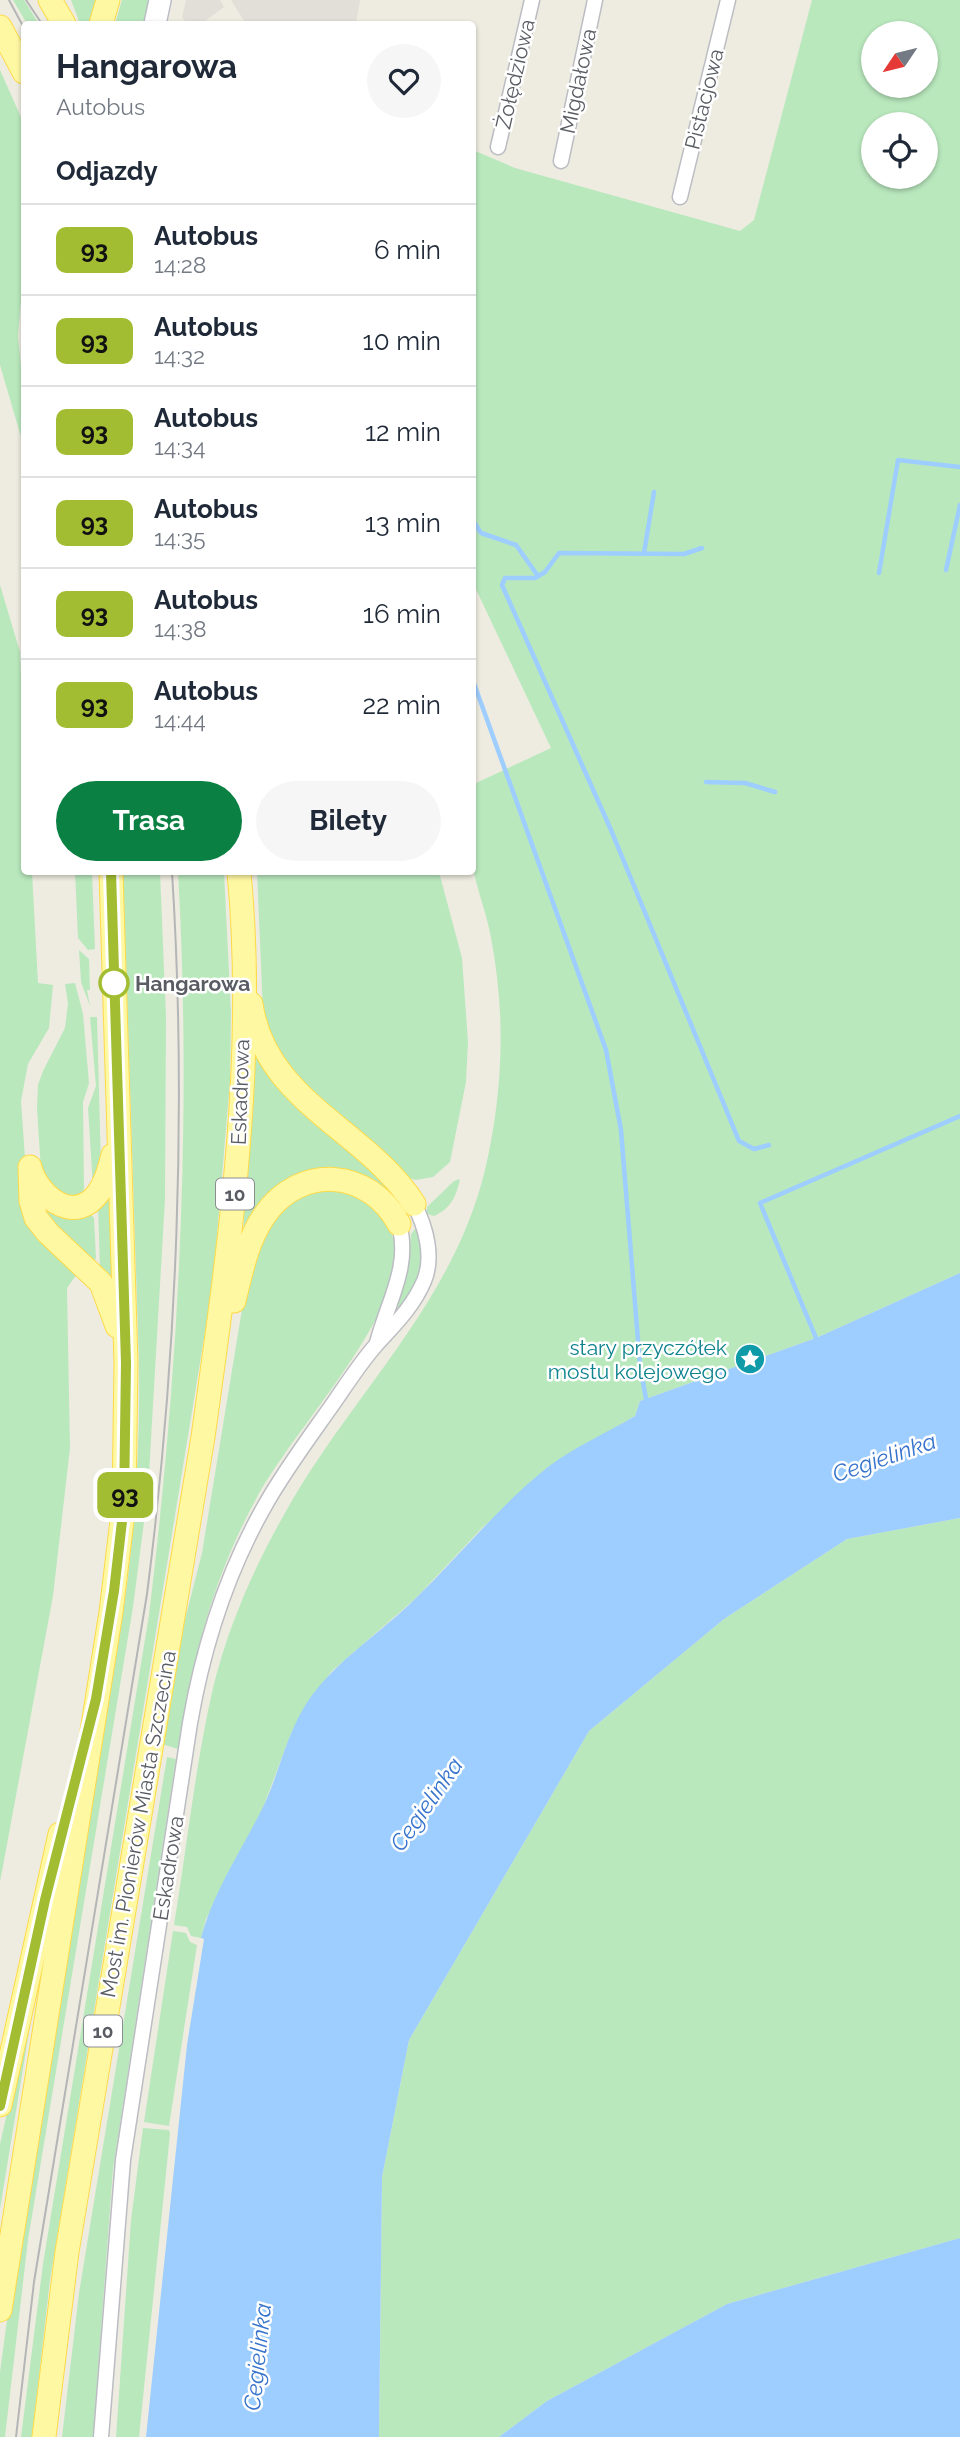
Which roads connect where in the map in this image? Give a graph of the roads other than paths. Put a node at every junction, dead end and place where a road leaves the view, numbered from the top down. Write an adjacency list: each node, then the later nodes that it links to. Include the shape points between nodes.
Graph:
1 (50, 0): 7 (main road)
2 (108, 0): 8 (main road)
3 (160, 0): 9 (street)
4 (532, 0): 12 (street, Żołędziowa)
5 (595, 0): 13 (street, Migdałowa)
6 (728, 0): 14 (street, Pistacjowa)
7 (62, 21)
8 (102, 21)
9 (156, 21)
10 (0, 27): 11 (main road)
11 (21, 66)
12 (498, 147)
13 (561, 161)
14 (680, 197)
15 (111, 875): 18 (main road)
16 (239, 875): 17 (main road, Eskadrowa / 10)
17 (242, 949): 19 (main road, via 253,1019 272,1064 299,1096 390,1175); 23 (main road, Eskadrowa / 10, via 243,1069 236,1178)
18 (118, 1128): 22 (main road); 22 (main road, via 110,1165 96,1196 77,1206 57,1205 42,1193 30,1167 31,1201 42,1227 104,1286)
19 (414, 1204): 21 (street, Eskadrowa, via 426,1235 429,1263 424,1281 401,1319)
20 (399, 1224): 21 (street, Eskadrowa, via 401,1269); 23 (main road, via 373,1192 346,1180 316,1179 274,1203 245,1257)
21 (376, 1345): 28 (street, Eskadrowa, via 266,1504 224,1597 201,1668 123,2160)
22 (126, 1363): 24 (main road, via 124,1504)
23 (203, 1437): 27 (main road, Most im. Pionierów Miasta Szczecina / 10, via 69,2239)
24 (96, 1699): 25 (main road); 26 (main road)
25 (0, 2105)
26 (0, 2309)
27 (44, 2437)
28 (101, 2437)

